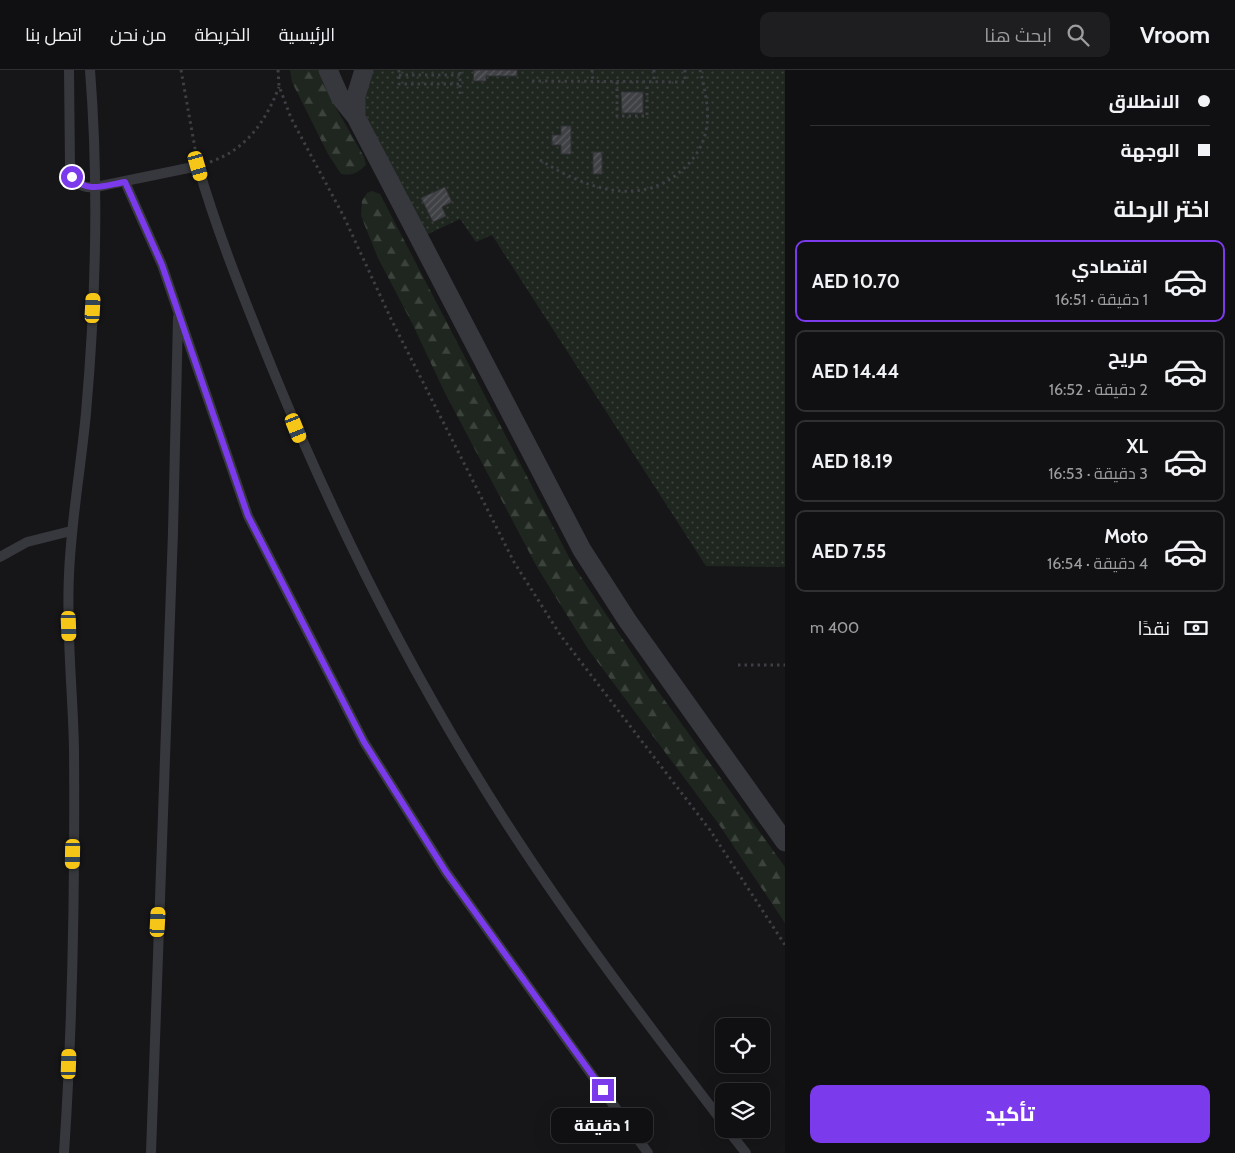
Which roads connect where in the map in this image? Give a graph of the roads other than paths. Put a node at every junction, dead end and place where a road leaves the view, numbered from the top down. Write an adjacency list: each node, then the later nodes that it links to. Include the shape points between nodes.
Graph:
1 (69, 70): 7 (lane, via 72,177 88,188)
2 (90, 70): 7 (lane)
3 (328, 70): 5 (street, via 340,97)
4 (364, 70): 5 (street, via 356,96)
5 (356, 117): 11 (street, via 582,550 627,620)
6 (125, 182): 7 (lane); 8 (lane, via 145,223); 12 (lane, via 198,166 233,274 304,445 367,581 434,703 507,823 580,932)
7 (96, 187): 9 (lane, via 90,359)
8 (178, 308): 15 (lane); 16 (lane, via 248,516 364,742 446,872)
9 (71, 531): 10 (lane, via 27,542); 14 (lane, via 69,616 74,816)
10 (0, 557)
11 (785, 842)
12 (715, 1112)
13 (735, 1138): 17 (lane)
14 (64, 1153)
15 (151, 1153)
16 (648, 1153)
17 (746, 1153)

